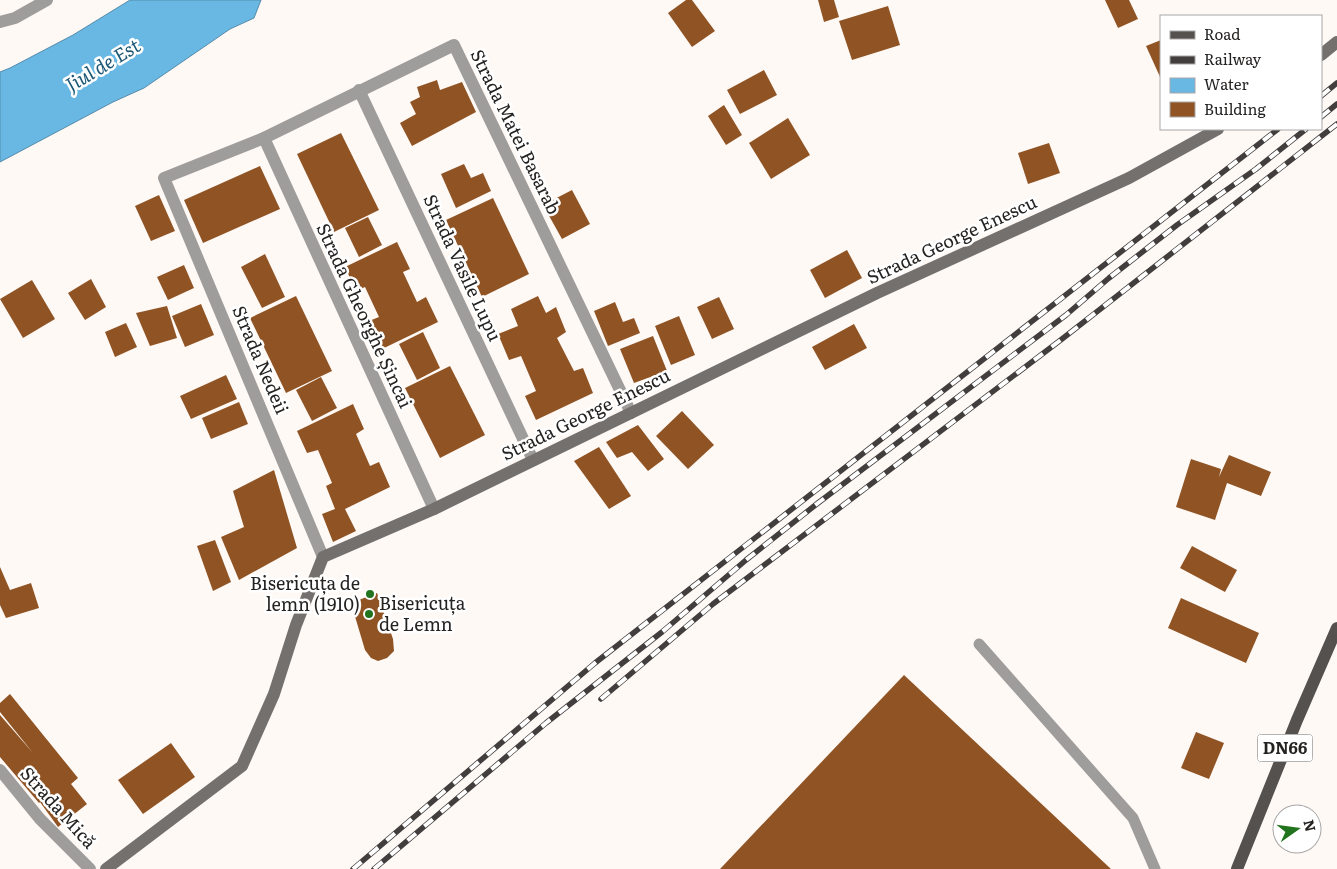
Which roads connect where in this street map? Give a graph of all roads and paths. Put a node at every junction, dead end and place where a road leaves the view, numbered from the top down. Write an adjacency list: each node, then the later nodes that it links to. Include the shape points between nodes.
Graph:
1 (47, 0): 2 (street)
2 (0, 22)
3 (1337, 42): 4 (street)
4 (1322, 54)
5 (359, 90): 7 (street, Strada Matei Basarab); 9 (street, Strada Matei Basarab, via 454,45); 10 (street, Strada Vasile Lupu)
6 (1216, 130): 9 (street, Strada George Enescu, via 1128,178 877,293)
7 (264, 138): 8 (street, Strada Matei Basarab); 11 (street, Strada Gheorghe Șincai)
8 (164, 178): 12 (street, Strada Nedeii)
9 (631, 413): 10 (street, Strada George Enescu)
10 (534, 460): 11 (street, Strada George Enescu)
11 (434, 509): 12 (street, Strada George Enescu)
12 (324, 557): 17 (street, via 296,625 274,694 242,766)
13 (1337, 628): 19 (main road, DN66)
14 (979, 644): 18 (lane, via 1134,818)
15 (0, 770): 16 (street, Strada Mică, via 40,819)
16 (90, 869)
17 (106, 869)
18 (1154, 869)
19 (1237, 869)

